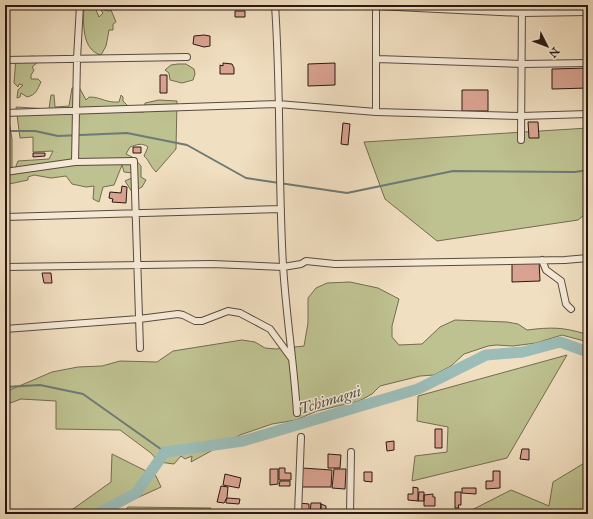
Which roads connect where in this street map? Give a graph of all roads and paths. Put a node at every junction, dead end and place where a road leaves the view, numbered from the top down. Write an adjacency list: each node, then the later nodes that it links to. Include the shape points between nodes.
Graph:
1 (43, 5): 6 (street)
2 (80, 5): 11 (street)
3 (169, 5): 7 (street)
4 (376, 5): 9 (street); 12 (street)
5 (522, 5): 9 (street)
6 (5, 6)
7 (275, 6): 16 (street)
8 (588, 12): 9 (street)
9 (522, 13): 15 (street)
10 (187, 57): 11 (street)
11 (77, 59): 13 (street); 17 (street)
12 (377, 59): 15 (street); 18 (street)
13 (5, 60)
14 (588, 63): 15 (street)
15 (522, 64): 21 (street)
16 (278, 104): 17 (street); 18 (street); 25 (street)
17 (77, 111): 19 (street); 23 (street)
18 (376, 112): 21 (street)
19 (5, 113)
20 (588, 114): 21 (street)
21 (521, 116): 22 (street)
22 (521, 140)
23 (75, 162): 24 (street); 26 (street, via 134,160)
24 (5, 172)
25 (281, 209): 26 (street); 32 (street)
26 (136, 212): 27 (street); 30 (street)
27 (5, 217)
28 (588, 258): 29 (street)
29 (542, 260): 32 (street, via 335,264 306,261); 33 (street, via 546,270 561,281 566,304)
30 (136, 266): 31 (street); 32 (street, via 212,264); 34 (street)
31 (5, 267)
32 (283, 267): 37 (street)
33 (571, 309)
34 (139, 319): 35 (street); 36 (street); 37 (street, via 178,314 202,321 228,311 236,312 270,329)
35 (5, 329)
36 (140, 348)
37 (293, 360): 38 (street)
38 (297, 413)
39 (300, 436): 41 (street)
40 (351, 452): 42 (street)
41 (298, 514)
42 (350, 514)

